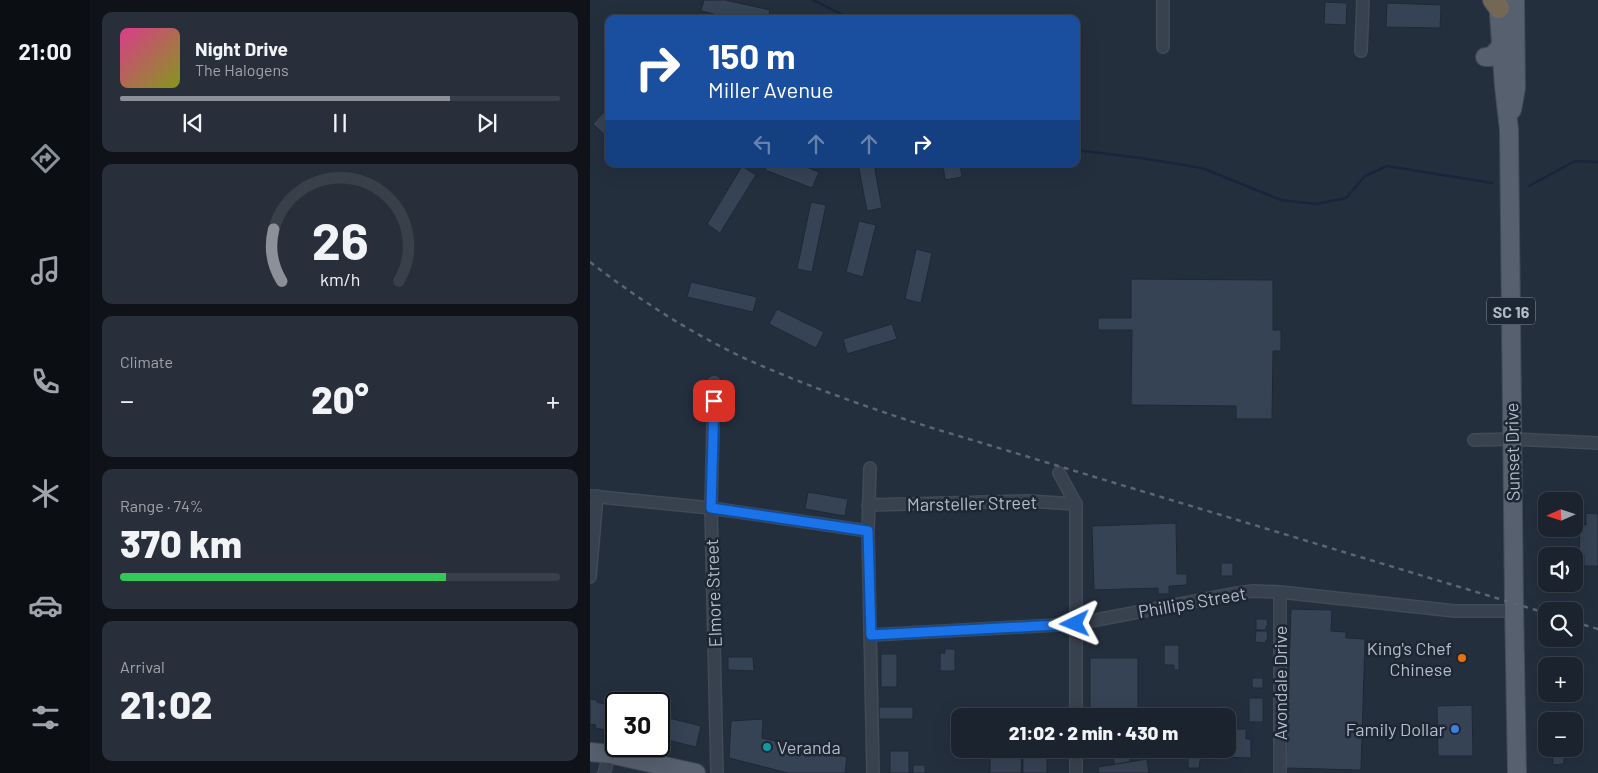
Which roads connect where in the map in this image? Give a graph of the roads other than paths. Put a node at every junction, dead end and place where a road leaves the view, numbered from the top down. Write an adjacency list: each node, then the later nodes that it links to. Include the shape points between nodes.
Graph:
1 (1163, 0): 5 (street)
2 (1363, 0): 6 (street)
3 (1501, 2): 4 (main road, Sunset Drive / SC 16); 8 (main road, Sunset Drive / SC 16, via 1516,88)
4 (1501, 46): 7 (main road, via 1491,57); 8 (main road, Sunset Drive / SC 16)
5 (1163, 47)
6 (1361, 51)
7 (1485, 57)
8 (1509, 130): 11 (main road, Sunset Drive / SC 16)
9 (714, 383): 18 (street, Elmore Street)
10 (1474, 440): 11 (street)
11 (1512, 440): 12 (street); 22 (main road, Sunset Drive / SC 16)
12 (1598, 443)
13 (870, 468): 17 (street)
14 (1060, 473): 16 (street)
15 (594, 496): 18 (street); 20 (street)
16 (1076, 504): 17 (street, Marsteller Street, via 1028,501); 23 (street)
17 (868, 505): 19 (street)
18 (711, 508): 19 (street); 30 (street, Elmore Street)
19 (868, 531): 24 (street)
20 (590, 576)
21 (1280, 592): 22 (street, Phillips Street, via 1455,611); 23 (street, Phillips Street, via 1238,593); 33 (street, Avondale Drive)
22 (1514, 611): 34 (main road, Sunset Drive / SC 16)
23 (1075, 624): 24 (street, Phillips Street); 25 (street)
24 (871, 635): 31 (street)
25 (1076, 708)
26 (596, 751): 28 (street); 29 (main road)
27 (1076, 758): 32 (street)
28 (604, 773)
29 (696, 773)
30 (718, 773)
31 (873, 773)
32 (1076, 773)
33 (1280, 773)
34 (1517, 773)

